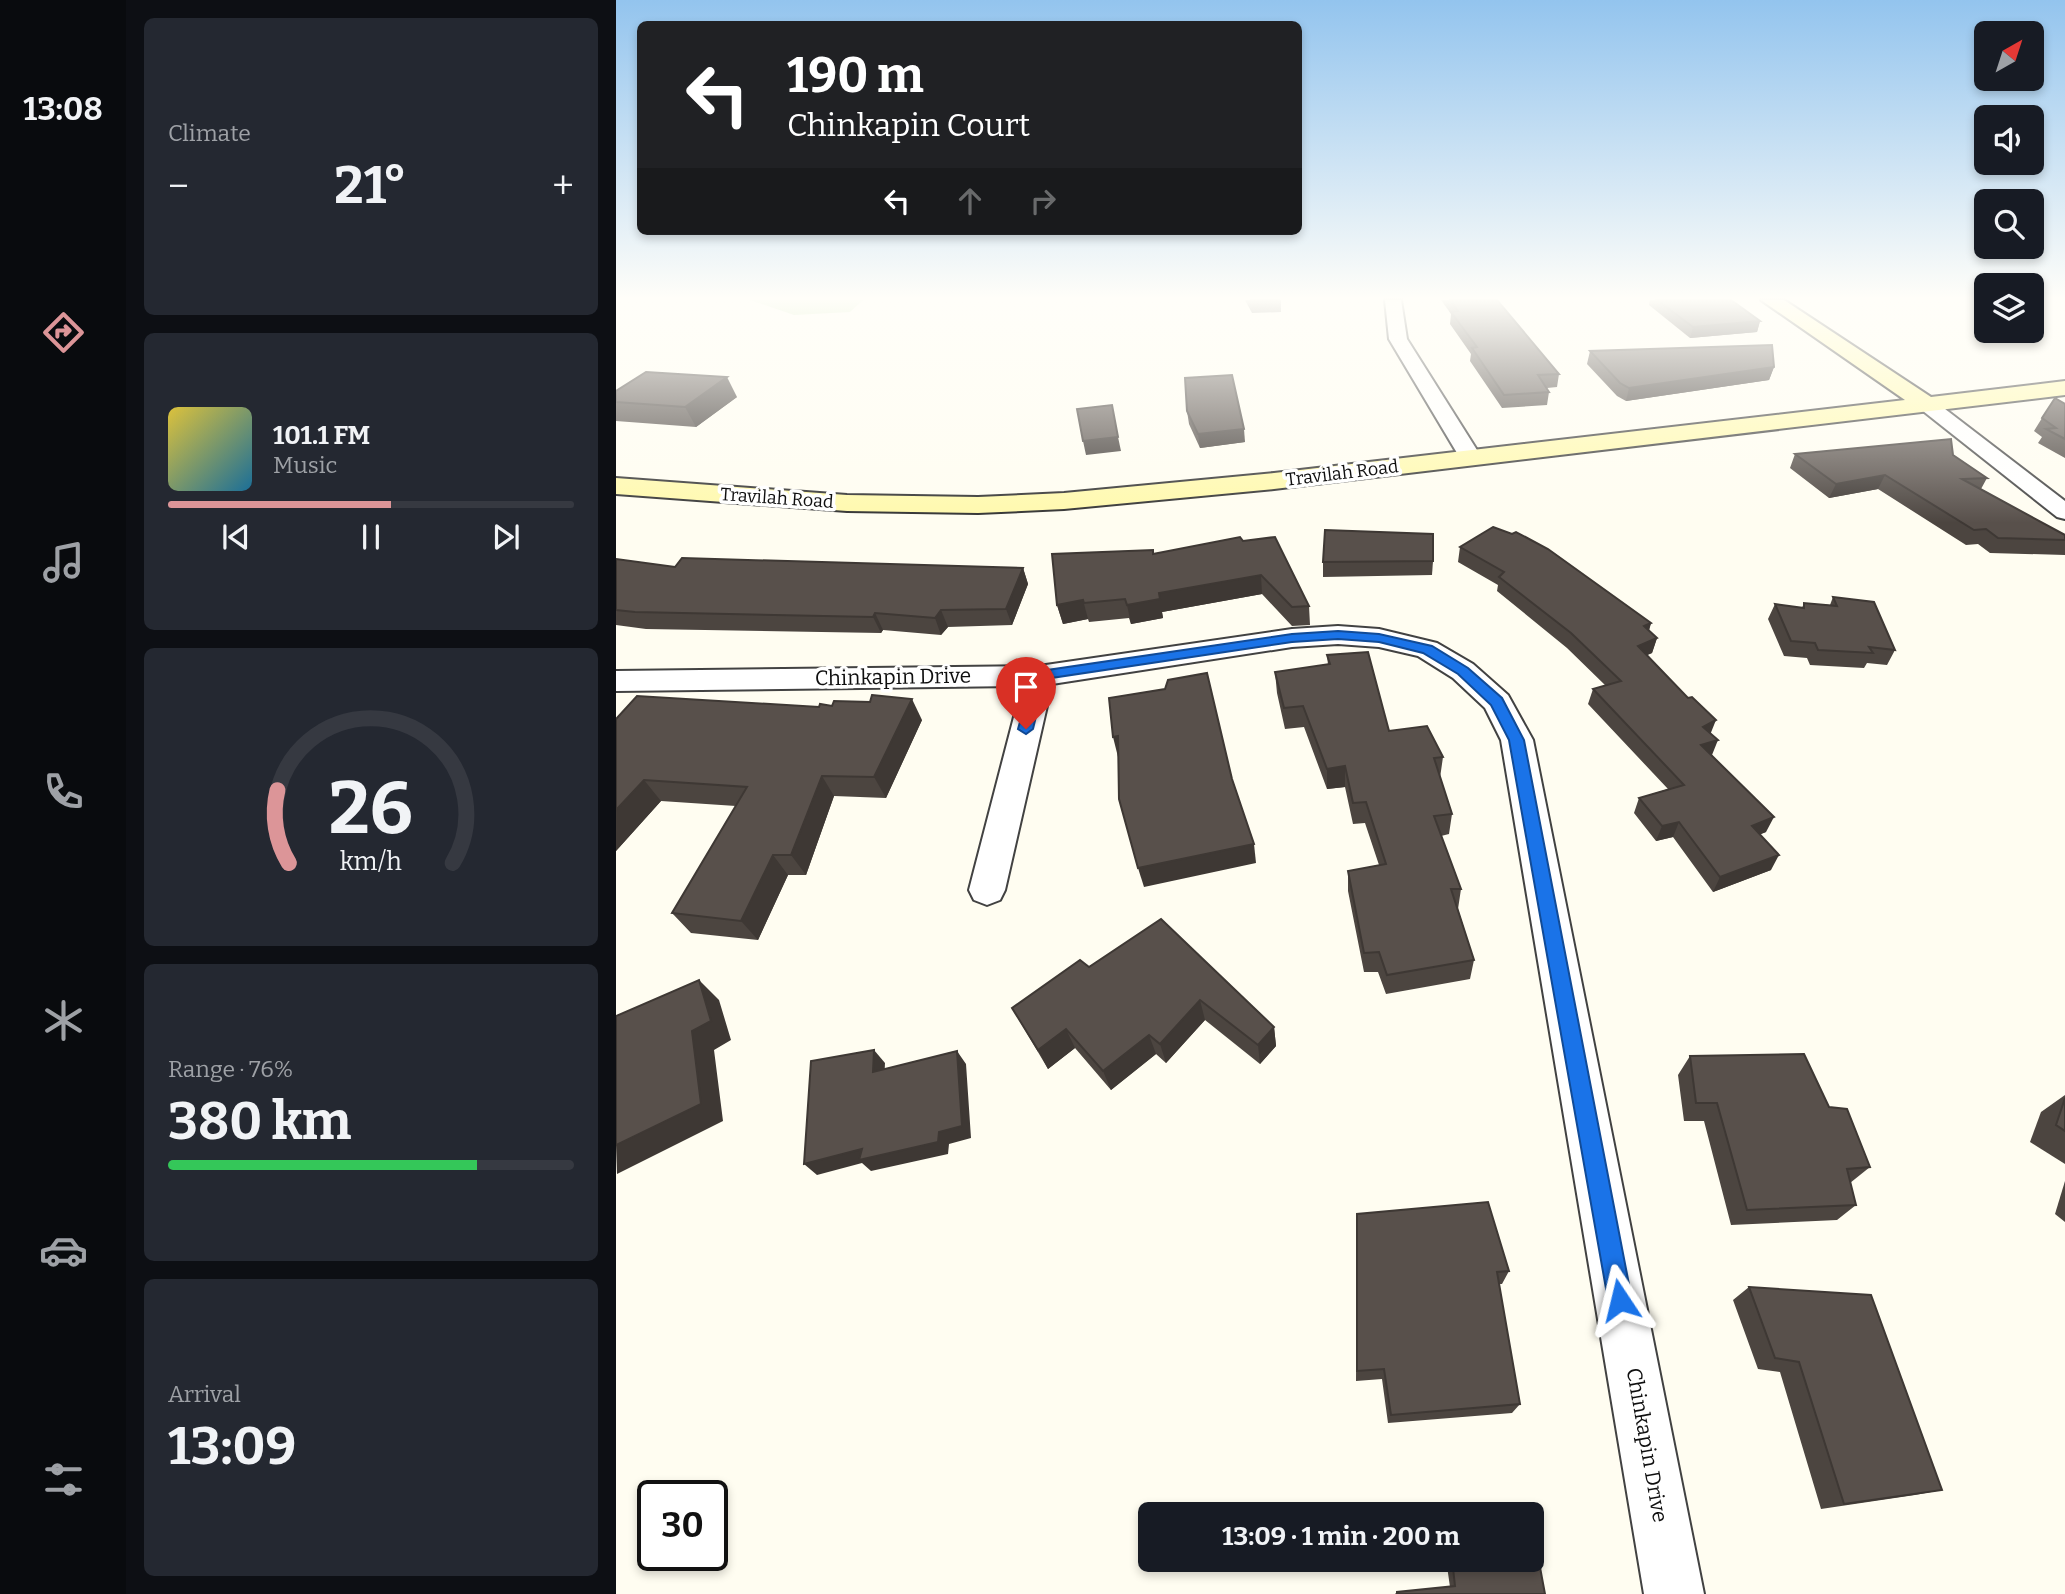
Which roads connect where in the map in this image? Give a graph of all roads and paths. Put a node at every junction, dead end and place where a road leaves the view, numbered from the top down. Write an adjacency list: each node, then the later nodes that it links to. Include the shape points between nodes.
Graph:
1 (1420, 374): 5 (street)
2 (1882, 374): 4 (main road)
3 (2065, 388): 4 (main road, Travilah Road)
4 (1925, 403): 5 (main road, Travilah Road); 7 (street)
5 (1471, 458): 6 (main road, Travilah Road, via 1223,486 978,505 847,503)
6 (616, 486)
7 (2065, 512)
8 (1039, 676): 9 (street, Chinkapin Drive); 10 (street); 11 (street, Chinkapin Drive, via 1338,635 1427,649 1463,671 1497,702 1517,740)
9 (616, 681)
10 (987, 890)
11 (1674, 1594)

